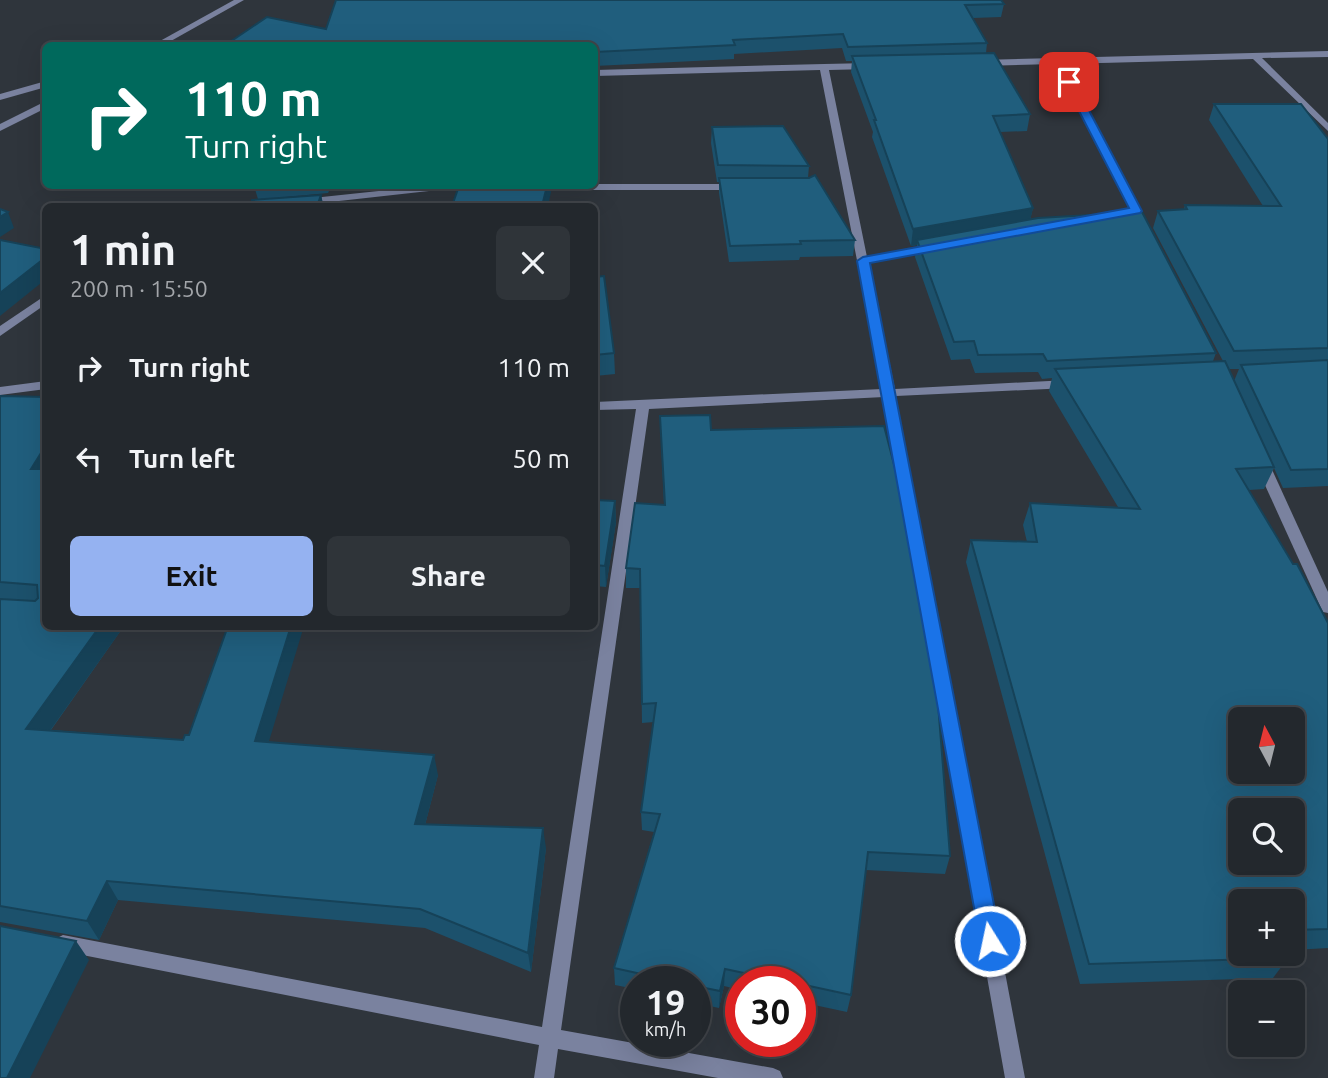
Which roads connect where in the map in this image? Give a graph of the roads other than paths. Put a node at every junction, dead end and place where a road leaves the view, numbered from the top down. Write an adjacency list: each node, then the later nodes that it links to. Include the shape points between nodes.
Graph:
1 (240, 0): 2 (street)
2 (162, 42)
3 (1328, 54): 4 (street)
4 (1255, 56): 5 (street); 14 (street)
5 (1057, 61): 6 (street); 20 (street)
6 (975, 63)
7 (879, 65): 8 (street)
8 (824, 67): 9 (street); 24 (street)
9 (598, 73)
10 (42, 85): 11 (street)
11 (0, 97)
12 (42, 106): 13 (street)
13 (0, 128)
14 (1328, 128)
15 (598, 187): 16 (street)
16 (753, 188)
17 (430, 189): 18 (street)
18 (341, 202): 19 (street)
19 (320, 203)
20 (1136, 211): 21 (street); 22 (street)
21 (1123, 213)
22 (1149, 234)
23 (945, 246): 24 (street)
24 (863, 261): 30 (street)
25 (42, 301): 26 (street)
26 (0, 332)
27 (1084, 383): 30 (street)
28 (42, 386): 29 (street)
29 (0, 391)
30 (889, 393): 31 (street); 39 (street)
31 (643, 405): 32 (street); 36 (street)
32 (598, 407)
33 (1256, 449): 34 (street)
34 (1328, 608)
35 (41, 940): 36 (street)
36 (550, 1038): 37 (street); 38 (street)
37 (544, 1078)
38 (773, 1078)
39 (1015, 1078)

